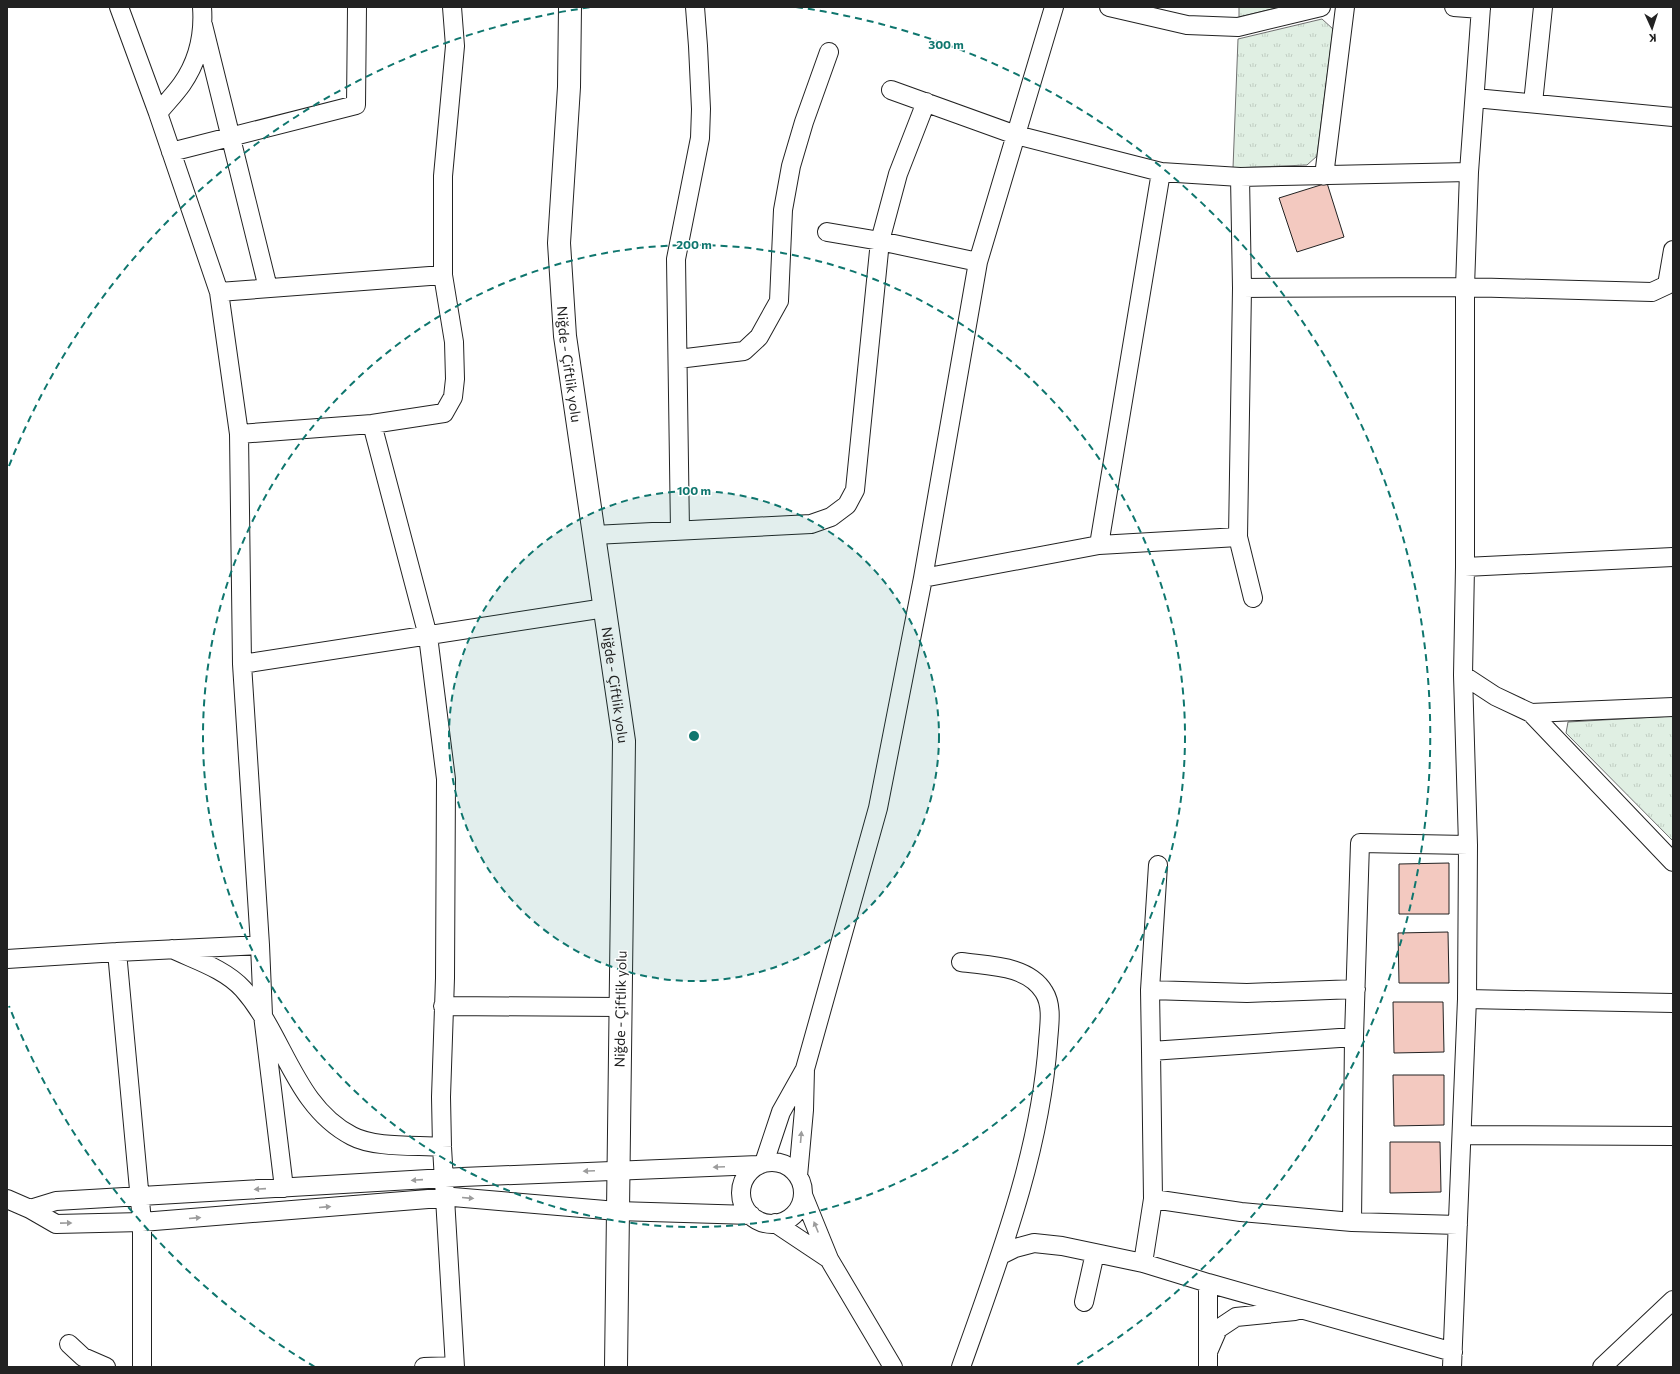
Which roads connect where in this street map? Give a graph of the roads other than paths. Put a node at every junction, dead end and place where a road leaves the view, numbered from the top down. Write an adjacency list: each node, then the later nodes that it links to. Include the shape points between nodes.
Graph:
1 (119, 7): 20 (street)
2 (202, 7): 14 (street)
3 (357, 7): 23 (street, via 356,105)
4 (452, 7): 33 (street, via 455,46 443,176)
5 (570, 7): 42 (main road, Niğde - Çiftlik yolu, via 569,87 559,243 565,336)
6 (695, 7): 38 (street, via 700,138 676,258)
7 (1054, 7): 22 (street)
8 (1109, 7): 9 (street, via 1187,25 1238,27)
9 (1321, 7)
10 (1346, 7): 27 (street)
11 (1454, 7): 13 (street)
12 (1543, 7): 19 (street)
13 (1481, 8): 17 (street)
14 (203, 25): 20 (street, via 197,56 182,84); 23 (street)
15 (830, 52): 38 (street, via 791,166 783,210 780,301 759,337 744,351)
16 (891, 90): 18 (street)
17 (1474, 98): 19 (street); 26 (street)
18 (926, 102): 22 (street); 30 (street, via 898,174)
19 (1533, 103): 21 (street)
20 (158, 113): 24 (street)
21 (1673, 118)
22 (1016, 135): 25 (street); 32 (street)
23 (231, 138): 24 (street); 35 (street)
24 (171, 152): 37 (street)
25 (1161, 172): 28 (street); 44 (street)
26 (1469, 172): 27 (street); 34 (street)
27 (1324, 176): 28 (street)
28 (1240, 177): 36 (street)
29 (827, 232): 30 (street)
30 (880, 241): 32 (street); 41 (street, via 855,490 847,505 831,517 811,524)
31 (1673, 250): 34 (street, via 1667,285 1652,292)
32 (978, 262): 47 (street)
33 (444, 275): 35 (street); 39 (street, via 454,342 453,396 444,413)
34 (1465, 287): 36 (street); 46 (street)
35 (268, 288): 37 (street)
36 (1242, 288): 43 (street)
37 (219, 292): 40 (street)
38 (678, 359): 41 (street)
39 (372, 424): 40 (street); 50 (street)
40 (239, 434): 51 (street)
41 (680, 530): 42 (street)
42 (594, 535): 49 (main road, Niğde - Çiftlik yolu)
43 (1238, 537): 44 (street); 48 (street)
44 (1099, 545): 47 (street)
45 (1673, 557): 46 (street)
46 (1465, 567): 52 (street)
47 (923, 578): 72 (street, via 878,808)
48 (1253, 598)
49 (605, 608): 50 (street); 68 (main road, Niğde - Çiftlik yolu, via 624,741)
50 (428, 636): 51 (street); 67 (street, via 446,779)
51 (242, 664): 58 (street)
52 (1463, 675): 54 (street, via 1495,696); 55 (street)
53 (1673, 707): 54 (street)
54 (1531, 713): 56 (street)
55 (1468, 845): 63 (street, via 1360,843); 65 (street)
56 (1673, 862)
57 (1158, 865): 64 (street)
58 (260, 945): 59 (street); 69 (street)
59 (172, 949): 60 (street); 69 (street, via 228,977 242,988)
60 (117, 952): 61 (street); 82 (street)
61 (7, 959)
62 (961, 962): 94 (street, via 1013,970 1032,978 1044,992 1050,1010 1046,1066 1036,1132)
63 (1356, 989): 64 (street, via 1247,993); 70 (street)
64 (1150, 990): 71 (street)
65 (1467, 999): 66 (street); 73 (street)
66 (1673, 1003)
67 (443, 1006): 68 (street); 75 (street)
68 (620, 1007): 77 (main road, Niğde - Çiftlik yolu)
69 (263, 1015): 75 (street, via 292,1072 325,1118 352,1136 371,1143); 80 (street)
70 (1354, 1037): 71 (street); 90 (street)
71 (1151, 1051): 85 (street)
72 (805, 1069): 76 (street, via 780,1112); 78 (street, one-way to 72)
73 (1462, 1135): 74 (street); 92 (street)
74 (1673, 1136)
75 (442, 1147): 79 (street)
76 (761, 1164): 77 (street, one-way to 77); 78 (street, via 779,1162 788,1166); 88 (street, via 750,1171 741,1188 741,1198)
77 (618, 1170): 79 (street, one-way to 79); 87 (main road, Niğde - Çiftlik yolu)
78 (798, 1176): 81 (street)
79 (444, 1178): 80 (street, one-way to 80); 83 (street)
80 (284, 1188): 82 (street, one-way to 82)
81 (803, 1195): 91 (street, via 796,1212 788,1219); 95 (street, one-way to 81)
82 (140, 1197): 86 (street, via 56,1202); 89 (street)
83 (446, 1198): 87 (street, one-way to 87); 89 (street, one-way to 83); 107 (street)
84 (7, 1199): 86 (street)
85 (1152, 1199): 90 (street, via 1241,1212); 96 (street)
86 (30, 1209): 89 (street, one-way to 89, via 56,1224)
87 (617, 1211): 88 (street); 108 (main road, Niğde - Çiftlik yolu)
88 (750, 1215): 91 (street, via 759,1221)
89 (142, 1222): 105 (street)
90 (1352, 1222): 92 (street)
91 (775, 1223): 95 (street)
92 (1458, 1225): 103 (street)
93 (1095, 1253): 94 (street, via 1034,1243); 96 (street); 99 (street)
94 (1001, 1255): 110 (street)
95 (829, 1259): 109 (street)
96 (1143, 1263): 97 (street)
97 (1208, 1283): 100 (street); 102 (street)
98 (1673, 1300): 111 (street)
99 (1084, 1302)
100 (1304, 1310): 102 (street, via 1236,1318 1218,1329); 103 (street)
101 (69, 1344): 104 (street, via 83,1357)
102 (1208, 1359)
103 (1453, 1359)
104 (106, 1367)
105 (142, 1367)
106 (424, 1367): 107 (street)
107 (454, 1367)
108 (616, 1367)
109 (894, 1367)
110 (961, 1367)
111 (1602, 1367)

